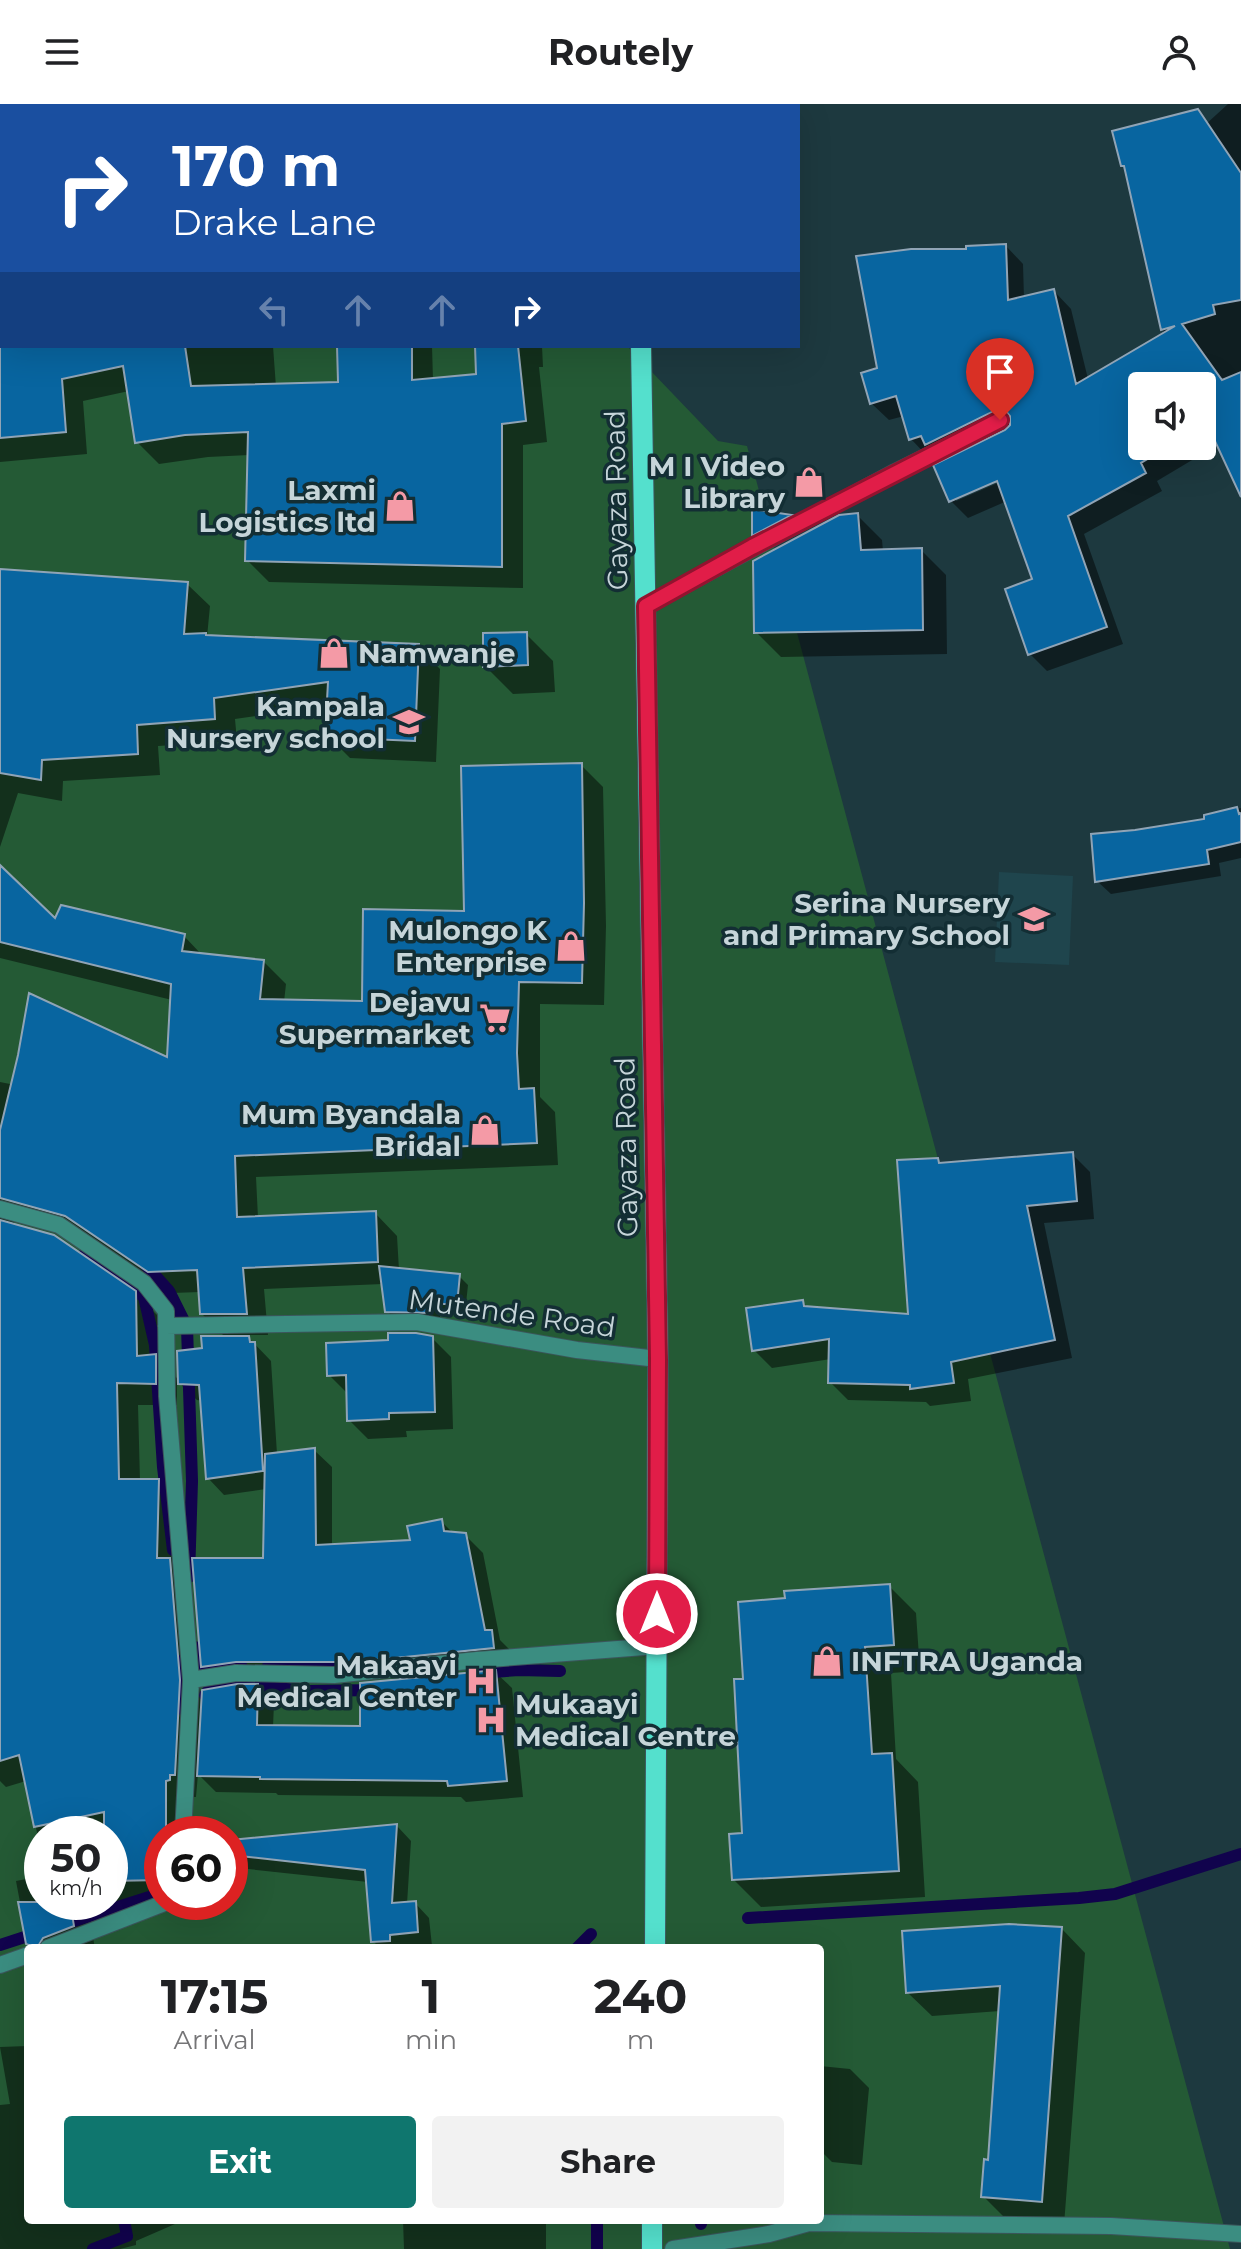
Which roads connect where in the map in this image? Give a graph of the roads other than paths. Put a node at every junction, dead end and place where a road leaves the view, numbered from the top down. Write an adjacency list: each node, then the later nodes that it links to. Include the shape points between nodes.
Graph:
1 (641, 348): 3 (main road, Gayaza Road)
2 (1000, 420): 3 (street)
3 (646, 606): 6 (main road, Gayaza Road)
4 (0, 1209): 5 (street, via 59,1225 144,1283 166,1311)
5 (166, 1326): 6 (street, Mutende Road, via 417,1322); 8 (street)
6 (658, 1359): 7 (main road, Gayaza Road)
7 (657, 1646): 8 (street, via 334,1675 236,1673); 12 (main road, Gayaza Road)
8 (191, 1680): 9 (street)
9 (184, 1816)
10 (144, 1911): 11 (street)
11 (58, 1944)
12 (655, 1944)
13 (24, 1956): 14 (street)
14 (0, 1965)
15 (824, 2223): 18 (street, via 1111,2226)
16 (652, 2224): 19 (main road)
17 (805, 2224): 20 (street)
18 (1241, 2234)
19 (652, 2249)
20 (673, 2249)

